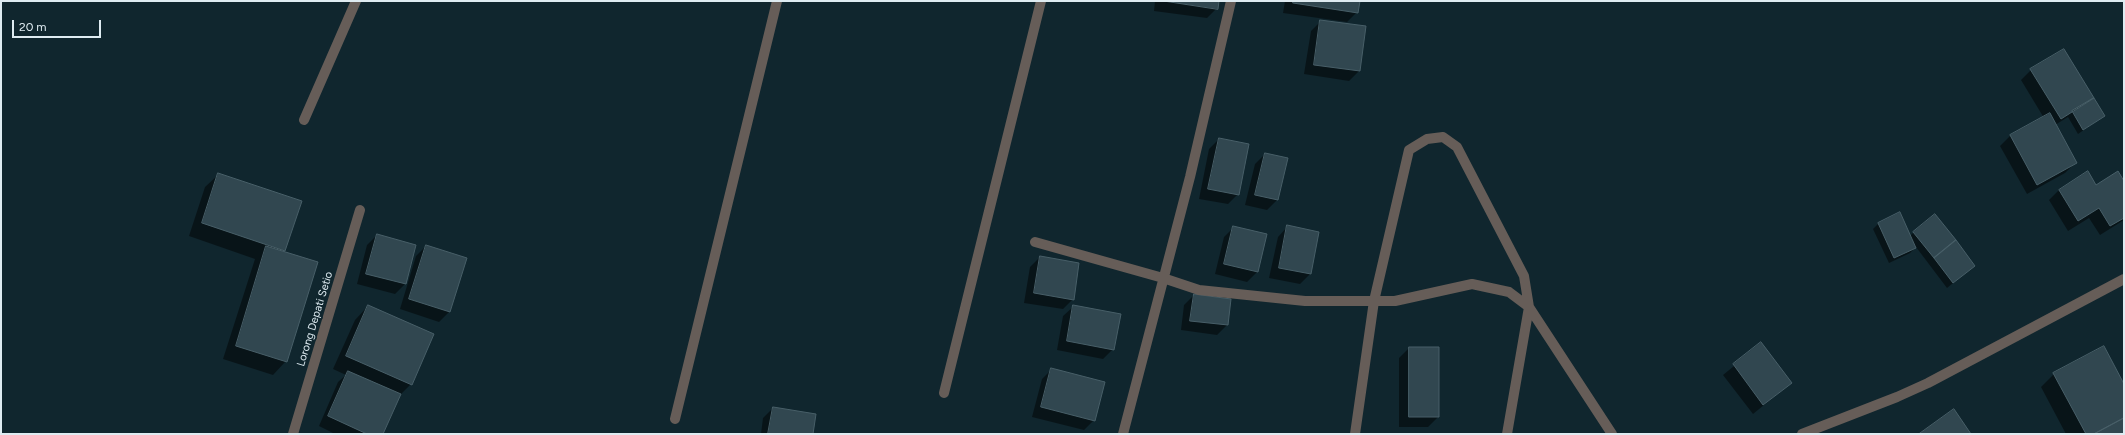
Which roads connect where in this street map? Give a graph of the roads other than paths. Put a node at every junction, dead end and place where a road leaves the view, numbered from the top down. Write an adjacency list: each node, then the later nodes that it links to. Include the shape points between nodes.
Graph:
1 (356, 1): 5 (street)
2 (777, 1): 13 (street)
3 (1042, 1): 12 (street)
4 (1231, 1): 8 (street)
5 (304, 120)
6 (360, 210): 14 (street, Lorong Depati Setio)
7 (1035, 242): 8 (street)
8 (1164, 278): 10 (street, via 1199,290 1238,295 1305,301); 15 (street)
9 (2124, 279): 19 (street, via 1928,383)
10 (1374, 301): 11 (street, via 1395,301 1472,284 1509,292); 11 (street, via 1409,150 1427,139 1443,137 1458,147 1524,276); 16 (street)
11 (1528, 307): 17 (street); 18 (street)
12 (944, 393)
13 (675, 419)
14 (293, 434)
15 (1124, 434)
16 (1355, 434)
17 (1507, 434)
18 (1612, 434)
19 (1802, 434)

